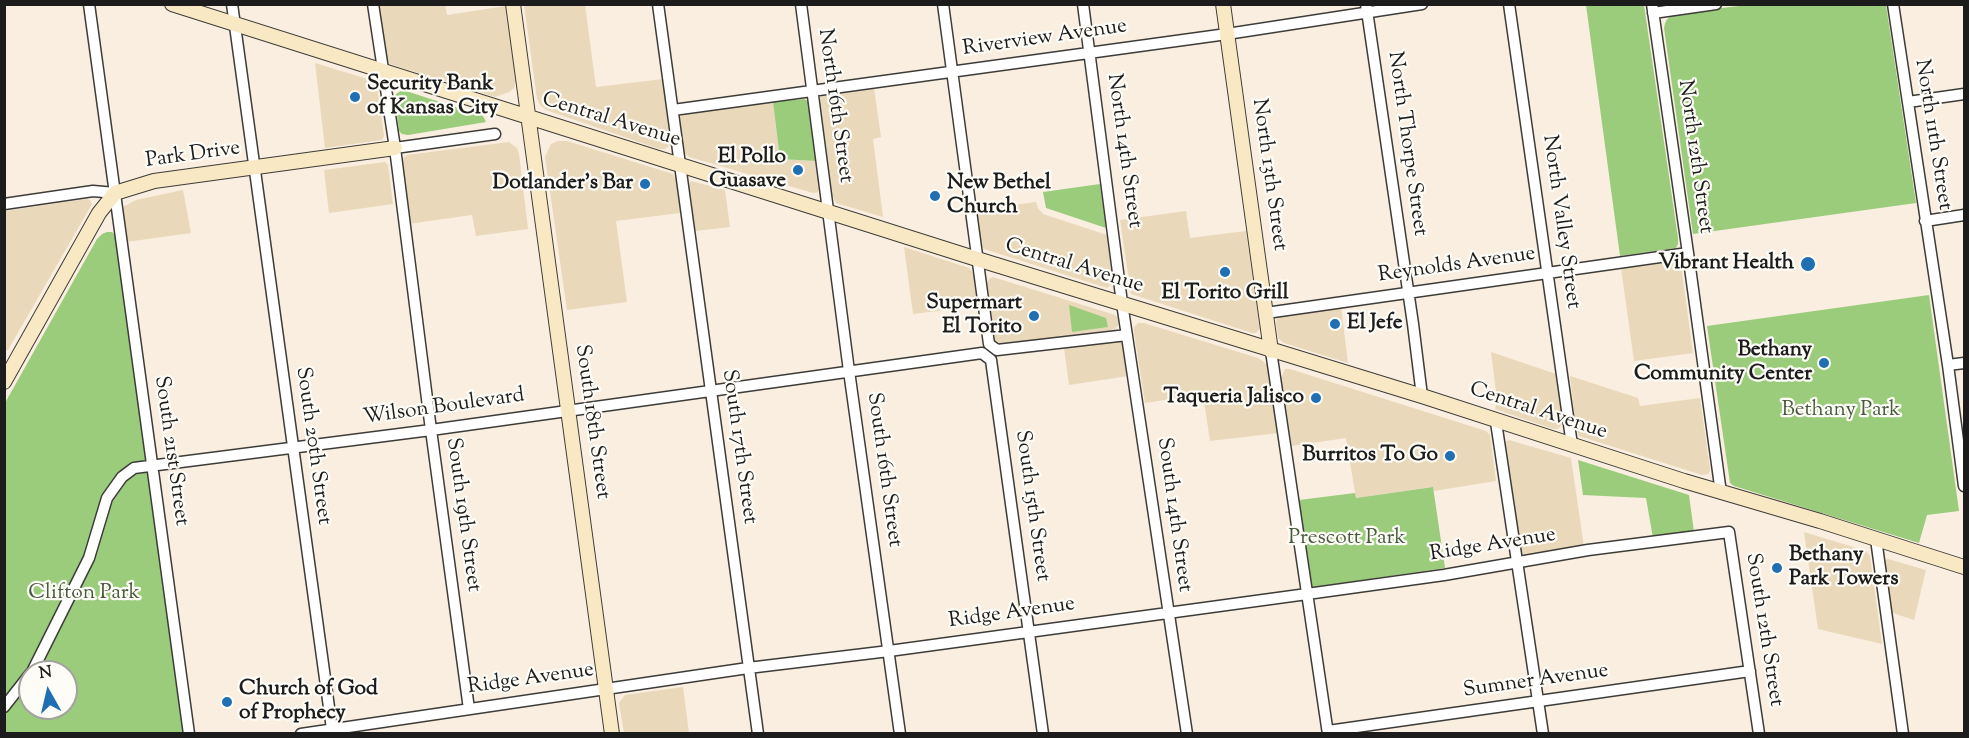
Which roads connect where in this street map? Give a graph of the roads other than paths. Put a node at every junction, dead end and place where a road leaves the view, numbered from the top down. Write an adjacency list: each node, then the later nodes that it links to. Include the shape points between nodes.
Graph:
1 (89, 4): 31 (street, South 21st Street)
2 (172, 4): 17 (main road, Central Avenue)
3 (231, 4): 17 (street, South 20th Street)
4 (373, 4): 20 (street, South 19th Street)
5 (513, 4): 26 (main road, South 18th Street)
6 (658, 4): 25 (street, South 17th Street)
7 (801, 4): 22 (street, North 16th Street)
8 (943, 4): 21 (street, South 15th Street)
9 (1083, 4): 19 (street, North 14th Street)
10 (1223, 4): 18 (main road, North 13th Street)
11 (1422, 4): 15 (street, Riverview Avenue)
12 (1509, 4): 38 (street, North Valley Street)
13 (1716, 4): 16 (street)
14 (1893, 4): 24 (street, North 11th Street)
15 (1367, 8): 18 (street, Riverview Avenue); 39 (street, North Thorpe Street)
16 (1652, 9): 36 (street, North 12th Street)
17 (234, 24): 20 (main road, Central Avenue); 30 (street, South 20th Street)
18 (1227, 34): 19 (street, Riverview Avenue); 41 (main road, North 13th Street)
19 (1090, 53): 21 (street, Riverview Avenue); 40 (street, North 14th Street)
20 (383, 72): 26 (main road, Central Avenue); 28 (street, South 19th Street)
21 (952, 72): 22 (street, Riverview Avenue); 37 (street, South 15th Street)
22 (813, 91): 25 (street, Riverview Avenue); 33 (street, North 16th Street)
23 (1965, 94): 24 (street)
24 (1908, 102): 35 (street, North 11th Street)
25 (673, 110): 29 (street, South 17th Street)
26 (527, 117): 29 (main road, Central Avenue); 51 (main road, South 18th Street)
27 (495, 134): 28 (street, Park Drive)
28 (395, 148): 30 (main road, Park Drive); 53 (street, South 19th Street)
29 (679, 165): 33 (main road, Central Avenue); 49 (street, South 17th Street)
30 (253, 168): 31 (main road, Park Drive, via 154,181); 55 (street, South 20th Street)
31 (115, 194): 32 (street, via 93,191); 48 (main road, via 99,213); 56 (street, South 21st Street)
32 (4, 204)
33 (828, 212): 37 (main road, Central Avenue); 47 (street, South 16th Street)
34 (1965, 215): 35 (street)
35 (1925, 221): 46 (street, North 11th Street)
36 (1688, 253): 38 (street, Reynolds Avenue); 58 (street, North 12th Street)
37 (977, 259): 40 (main road, Central Avenue); 44 (street, South 15th Street)
38 (1548, 272): 39 (street, Reynolds Avenue); 54 (street, North Valley Street)
39 (1408, 292): 41 (street, Reynolds Avenue); 50 (street, North Thorpe Street)
40 (1122, 303): 42 (street, South 14th Street); 43 (main road, Central Avenue)
41 (1266, 313): 43 (main road, North 13th Street)
42 (1127, 335): 44 (street, Wilson Boulevard); 64 (street, South 14th Street)
43 (1270, 351): 50 (main road, Central Avenue); 63 (street)
44 (990, 352): 47 (street, Wilson Boulevard); 65 (street, South 15th Street)
45 (1965, 363): 46 (street)
46 (1948, 365): 57 (street, North 11th Street)
47 (849, 372): 49 (street, Wilson Boulevard); 66 (street, South 16th Street)
48 (4, 382)
49 (711, 391): 51 (street, Wilson Boulevard); 68 (street, South 17th Street)
50 (1422, 396): 52 (main road, Central Avenue)
51 (568, 410): 53 (street, Wilson Boulevard); 71 (main road, South 18th Street)
52 (1496, 422): 54 (main road, Central Avenue); 61 (street)
53 (431, 430): 55 (street, Wilson Boulevard); 74 (street, South 19th Street)
54 (1572, 445): 58 (main road, Central Avenue)
55 (292, 448): 56 (street, Wilson Boulevard); 75 (street, South 20th Street)
56 (153, 465): 67 (street, Wilson Boulevard, via 134,468 107,498 89,558); 77 (street, South 21st Street)
57 (1965, 486)
58 (1721, 493): 60 (main road, Central Avenue)
59 (1729, 532): 61 (street, Ridge Avenue); 69 (street, South 12th Street)
60 (1876, 539): 62 (main road, Central Avenue); 86 (street)
61 (1517, 563): 63 (street, Ridge Avenue); 72 (street)
62 (1965, 567)
63 (1307, 594): 64 (street, Ridge Avenue); 76 (street)
64 (1168, 612): 65 (street, Ridge Avenue); 83 (street, South 14th Street)
65 (1029, 631): 66 (street, Ridge Avenue); 82 (street, South 15th Street)
66 (888, 651): 68 (street, Ridge Avenue); 81 (street, South 16th Street)
67 (38, 660)
68 (748, 668): 71 (street, Ridge Avenue); 80 (street, South 17th Street)
69 (1750, 671): 72 (street, Sumner Avenue); 85 (street, South 12th Street)
70 (18, 689): 73 (street, Wilson Boulevard)
71 (606, 689): 74 (street, Ridge Avenue); 79 (main road, South 18th Street)
72 (1538, 701): 76 (street, Sumner Avenue); 84 (street)
73 (4, 707)
74 (469, 708): 75 (street, Ridge Avenue)
75 (332, 729): 78 (street, Ridge Avenue)
76 (1328, 732)
77 (189, 734)
78 (302, 734)
79 (612, 734)
80 (758, 734)
81 (900, 734)
82 (1043, 734)
83 (1187, 734)
84 (1543, 734)
85 (1759, 734)
86 (1903, 734)

